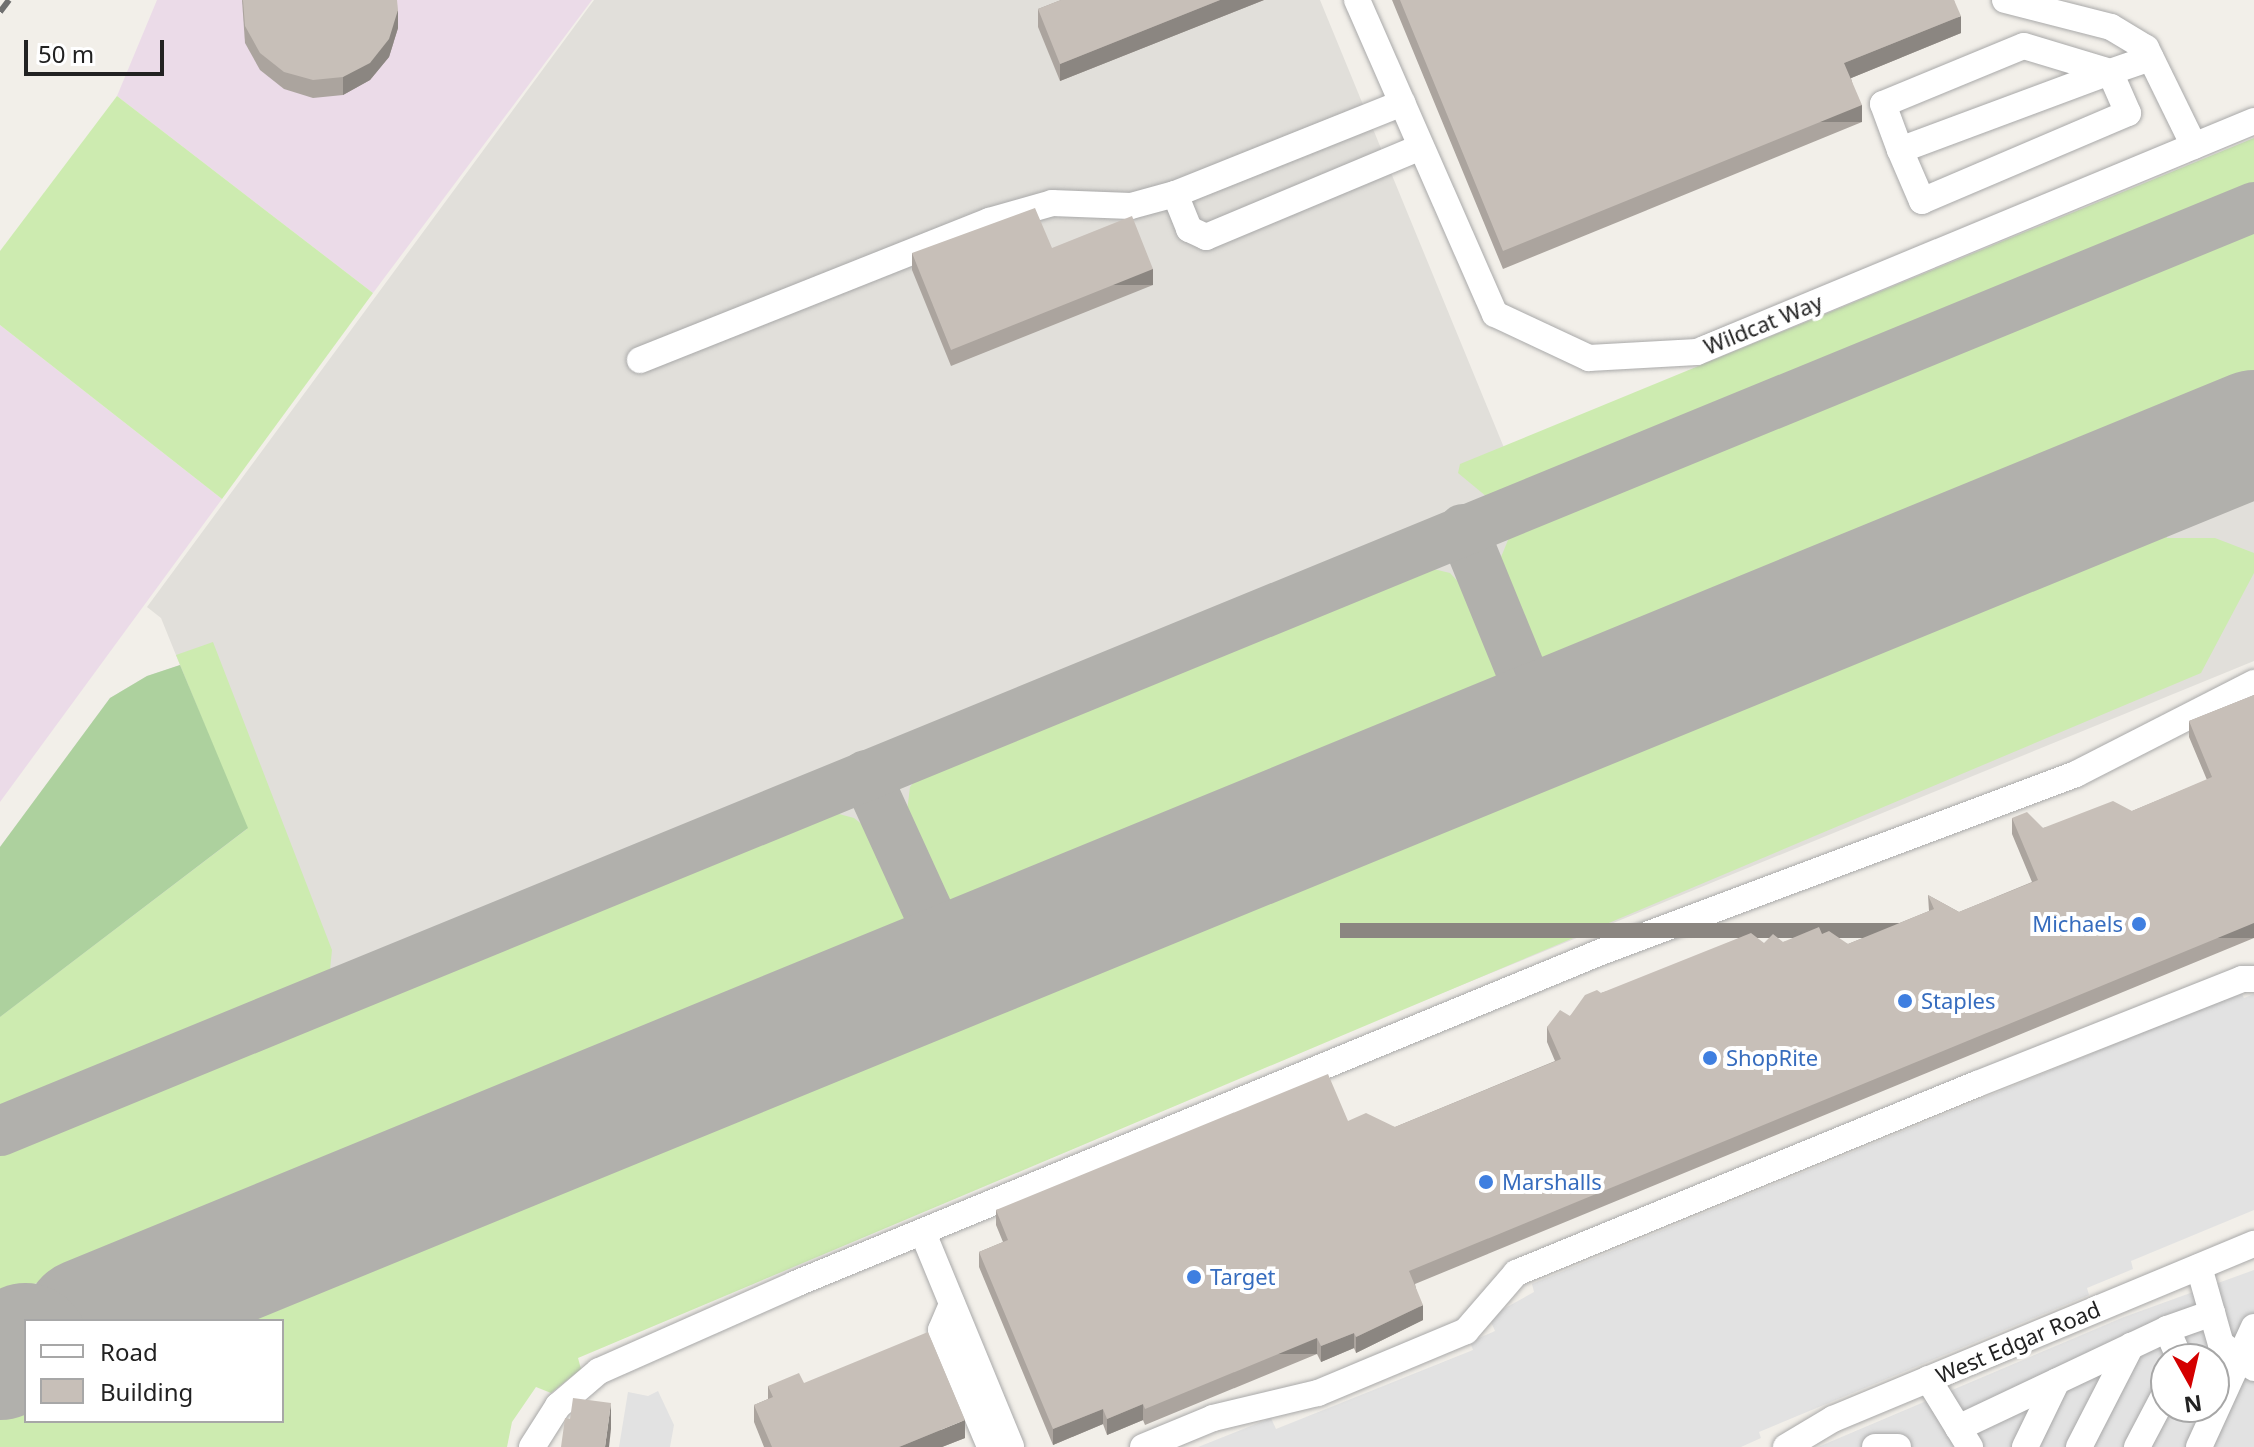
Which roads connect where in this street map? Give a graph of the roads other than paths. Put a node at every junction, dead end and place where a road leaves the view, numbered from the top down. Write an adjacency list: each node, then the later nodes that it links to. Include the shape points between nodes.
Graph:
1 (1357, 0): 5 (lane, Wildcat Way)
2 (2005, 0): 3 (lane, via 2111,27 2146,48)
3 (2151, 58): 4 (lane); 7 (lane)
4 (2110, 72): 9 (lane); 9 (lane, via 2024,46 1883,104); 9 (lane, via 2128,113 1922,201)
5 (1403, 103): 8 (lane, Wildcat Way); 10 (lane)
6 (2254, 121): 7 (lane, Wildcat Way)
7 (2194, 146): 8 (lane, Wildcat Way, via 1697,352 1630,359 1589,358 1495,314)
8 (1421, 147): 10 (lane, via 1206,237 1189,229)
9 (1900, 150)
10 (1175, 194): 11 (lane, via 1131,206 1052,203 989,221)
11 (640, 360)
12 (2254, 683): 14 (lane, via 2076,774 1587,958)
13 (2254, 979): 30 (lane, via 2242,979 1977,1084 1516,1273 1466,1331 1318,1393 1213,1418)
14 (923, 1233): 17 (lane); 29 (lane, via 599,1371 558,1406)
15 (2254, 1244): 16 (lane, West Edgar Road)
16 (2199, 1267): 18 (lane); 24 (lane, West Edgar Road)
17 (952, 1304): 28 (lane); 28 (lane, via 941,1330)
18 (2212, 1313): 20 (lane); 23 (lane, via 2221,1344)
19 (2254, 1327): 23 (lane)
20 (2167, 1329): 21 (lane); 22 (lane)
21 (2173, 1343)
22 (2131, 1346): 25 (lane); 35 (lane)
23 (2248, 1364): 37 (lane)
24 (1928, 1379): 27 (lane); 31 (lane, West Edgar Road, via 1833,1419)
25 (2057, 1381): 27 (lane); 34 (lane)
26 (2150, 1422): 36 (lane)
27 (1964, 1438)
28 (997, 1444)
29 (532, 1447)
30 (1143, 1447)
31 (1786, 1447)
32 (1875, 1447): 33 (lane)
33 (1898, 1447)
34 (2025, 1447)
35 (2079, 1447)
36 (2137, 1447)
37 (2199, 1447)

